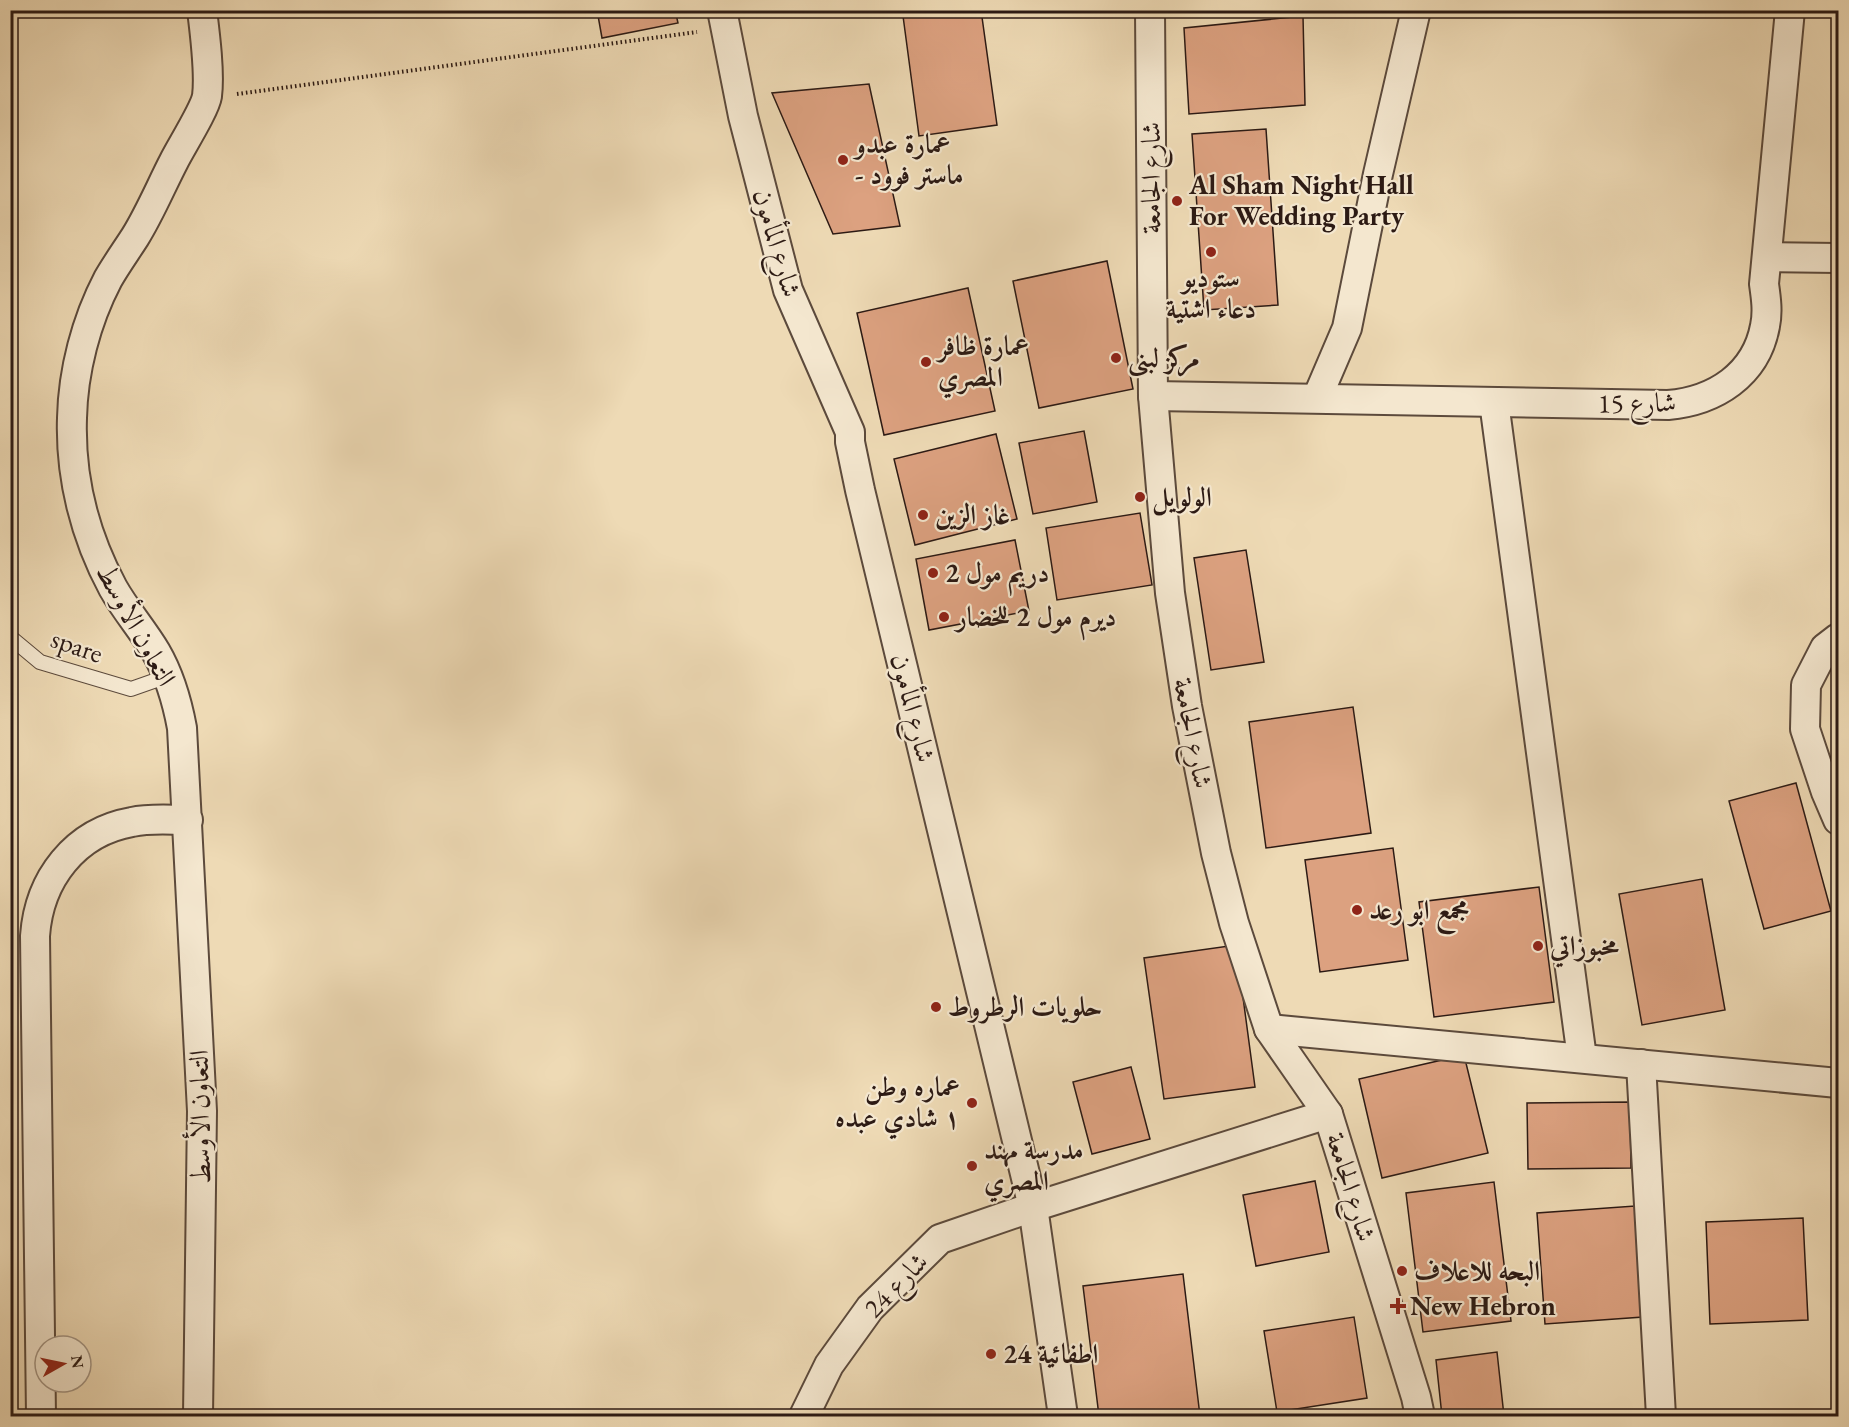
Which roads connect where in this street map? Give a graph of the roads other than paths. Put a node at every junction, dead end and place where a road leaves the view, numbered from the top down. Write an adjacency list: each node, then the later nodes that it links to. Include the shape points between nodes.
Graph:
1 (202, 10): 13 (street, التعاون الأوسط, via 207,98 93,313 78,370 72,418 77,489 98,557)
2 (1150, 10): 8 (street, شارع الجامعة)
3 (1416, 10): 9 (street, via 1347,328)
4 (1790, 10): 6 (street, شارع 15)
5 (723, 20): 21 (street, شارع المأمون, via 743,116 788,290 850,432 860,490)
6 (1767, 257): 7 (street); 10 (street, شارع 15, via 1767,306 1759,345 1750,362 1721,390 1704,398 1668,405)
7 (1839, 258)
8 (1153, 396): 9 (street, شارع 15); 16 (street, شارع الجامعة, via 1170,593 1187,706 1216,853)
9 (1317, 398): 10 (street, شارع 15)
10 (1494, 402): 17 (street)
11 (10, 637): 13 (lane, spare, via 40,662 131,689)
12 (1839, 638): 14 (street, via 1826,648 1806,685 1804,729)
13 (168, 676): 15 (street, التعاون الأوسط, via 182,729)
14 (1837, 812)
15 (188, 820): 22 (street, via 133,821 93,836 61,863 41,900 36,921); 23 (street, التعاون الأوسط, via 202,1111)
16 (1269, 1029): 17 (street); 20 (street, شارع الجامعة)
17 (1582, 1058): 18 (street)
18 (1641, 1064): 19 (street); 27 (street)
19 (1839, 1083)
20 (1328, 1114): 21 (street, شارع 24); 26 (street, شارع الجامعة)
21 (1033, 1207): 24 (street, شارع 24, via 940,1239 870,1308 829,1365); 25 (street, شارع المأمون)
22 (41, 1416)
23 (198, 1416)
24 (804, 1416)
25 (1063, 1416)
26 (1420, 1416)
27 (1661, 1416)

